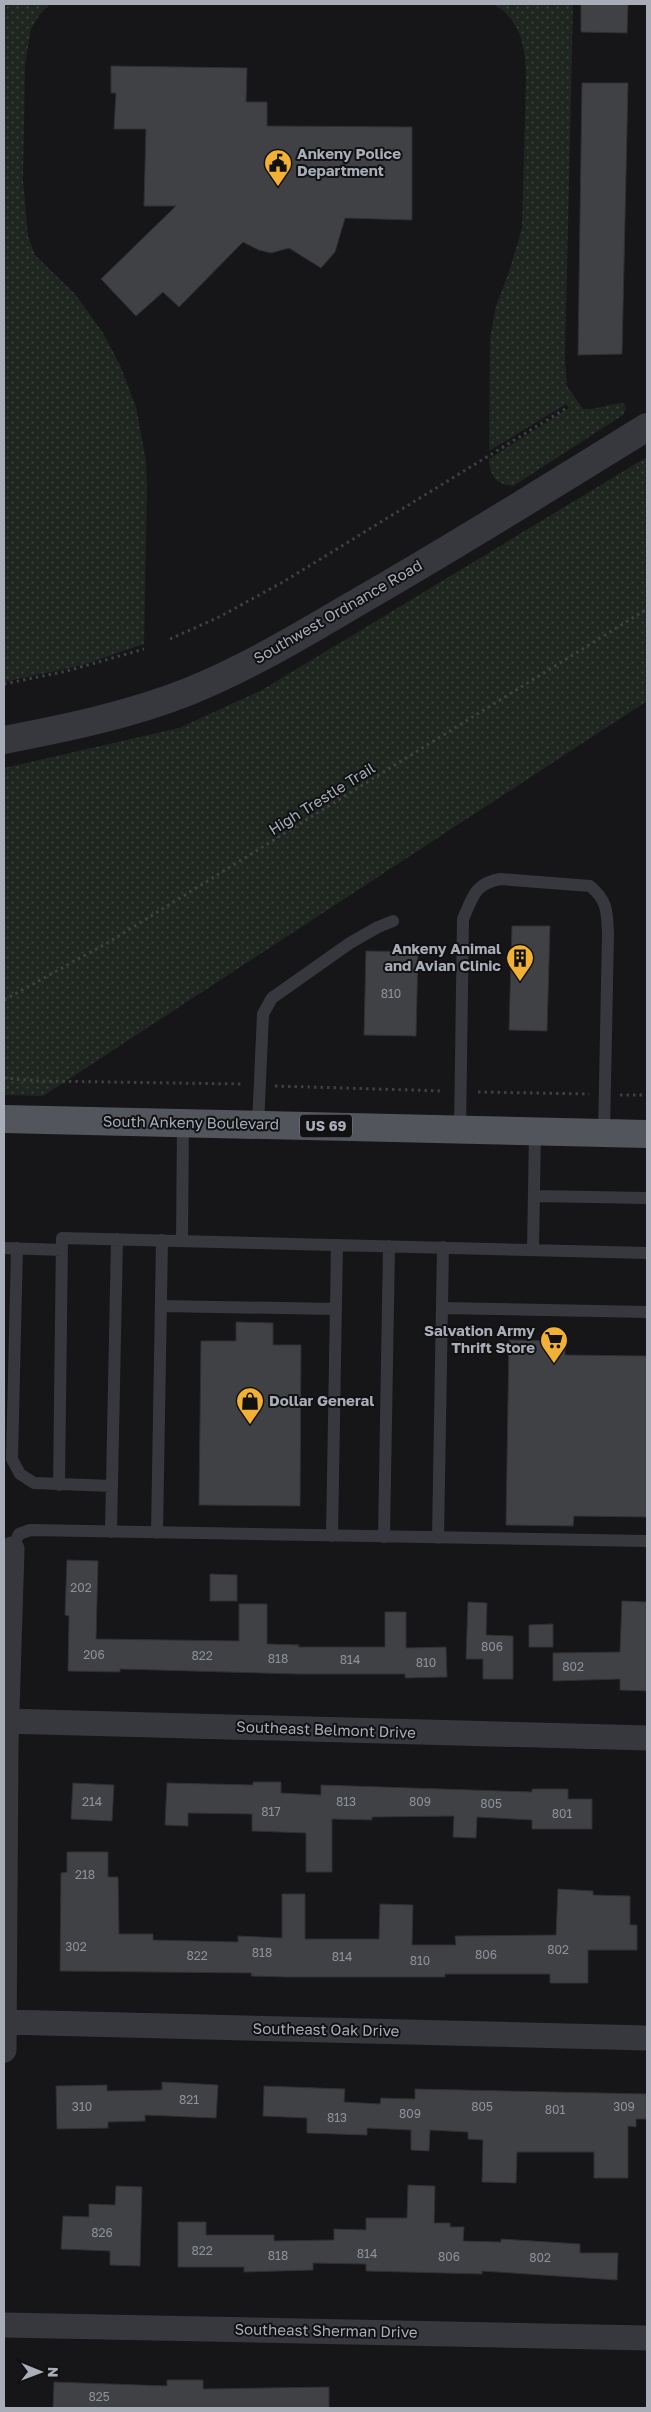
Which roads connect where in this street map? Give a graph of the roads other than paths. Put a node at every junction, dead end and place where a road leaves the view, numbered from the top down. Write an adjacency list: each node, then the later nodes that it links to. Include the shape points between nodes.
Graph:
1 (647, 427): 2 (street, Southwest Ordnance Road, via 410,572 258,659 158,702 72,726)
2 (4, 740)
3 (393, 921): 6 (lane, via 350,942 272,998 263,1014)
4 (4, 1119): 5 (main road, South Ankeny Boulevard / US 69)
5 (183, 1123): 6 (main road, South Ankeny Boulevard / US 69); 15 (lane)
6 (258, 1125): 7 (main road, South Ankeny Boulevard / US 69)
7 (460, 1130): 8 (main road, South Ankeny Boulevard / US 69); 9 (lane, via 463,919 476,890 487,881 500,879 590,886 601,895 606,908 608,934)
8 (535, 1132): 9 (main road, South Ankeny Boulevard / US 69); 11 (lane)
9 (604, 1133): 10 (main road, South Ankeny Boulevard / US 69)
10 (647, 1134)
11 (534, 1196): 12 (lane); 22 (lane)
12 (647, 1198)
13 (117, 1239): 14 (lane); 21 (lane, via 62,1238); 29 (lane)
14 (162, 1240): 15 (lane); 24 (lane)
15 (182, 1241): 16 (lane)
16 (337, 1244): 17 (lane); 26 (lane)
17 (389, 1246): 18 (lane); 33 (lane)
18 (443, 1247): 22 (lane); 25 (lane)
19 (4, 1248): 20 (lane)
20 (17, 1248): 21 (lane); 28 (lane, via 12,1459 20,1474 34,1482)
21 (62, 1250): 28 (lane)
22 (533, 1250): 23 (lane)
23 (647, 1252)
24 (161, 1306): 26 (lane); 31 (lane)
25 (442, 1308): 27 (lane); 34 (lane)
26 (336, 1309): 32 (lane)
27 (647, 1312)
28 (59, 1485): 29 (lane)
29 (112, 1486): 30 (lane)
30 (112, 1532): 31 (lane); 36 (lane, via 30,1530 20,1534)
31 (157, 1533): 32 (lane)
32 (332, 1536): 33 (lane)
33 (384, 1537): 34 (lane)
34 (438, 1538): 35 (lane)
35 (647, 1541)
36 (12, 1549): 37 (street)
37 (5, 1721): 38 (street, Southeast Belmont Drive); 39 (street)
38 (647, 1738)
39 (4, 2022): 40 (street, Southeast Oak Drive); 41 (street)
40 (647, 2038)
41 (4, 2050)
42 (4, 2325): 43 (street, Southeast Sherman Drive)
43 (647, 2338)

